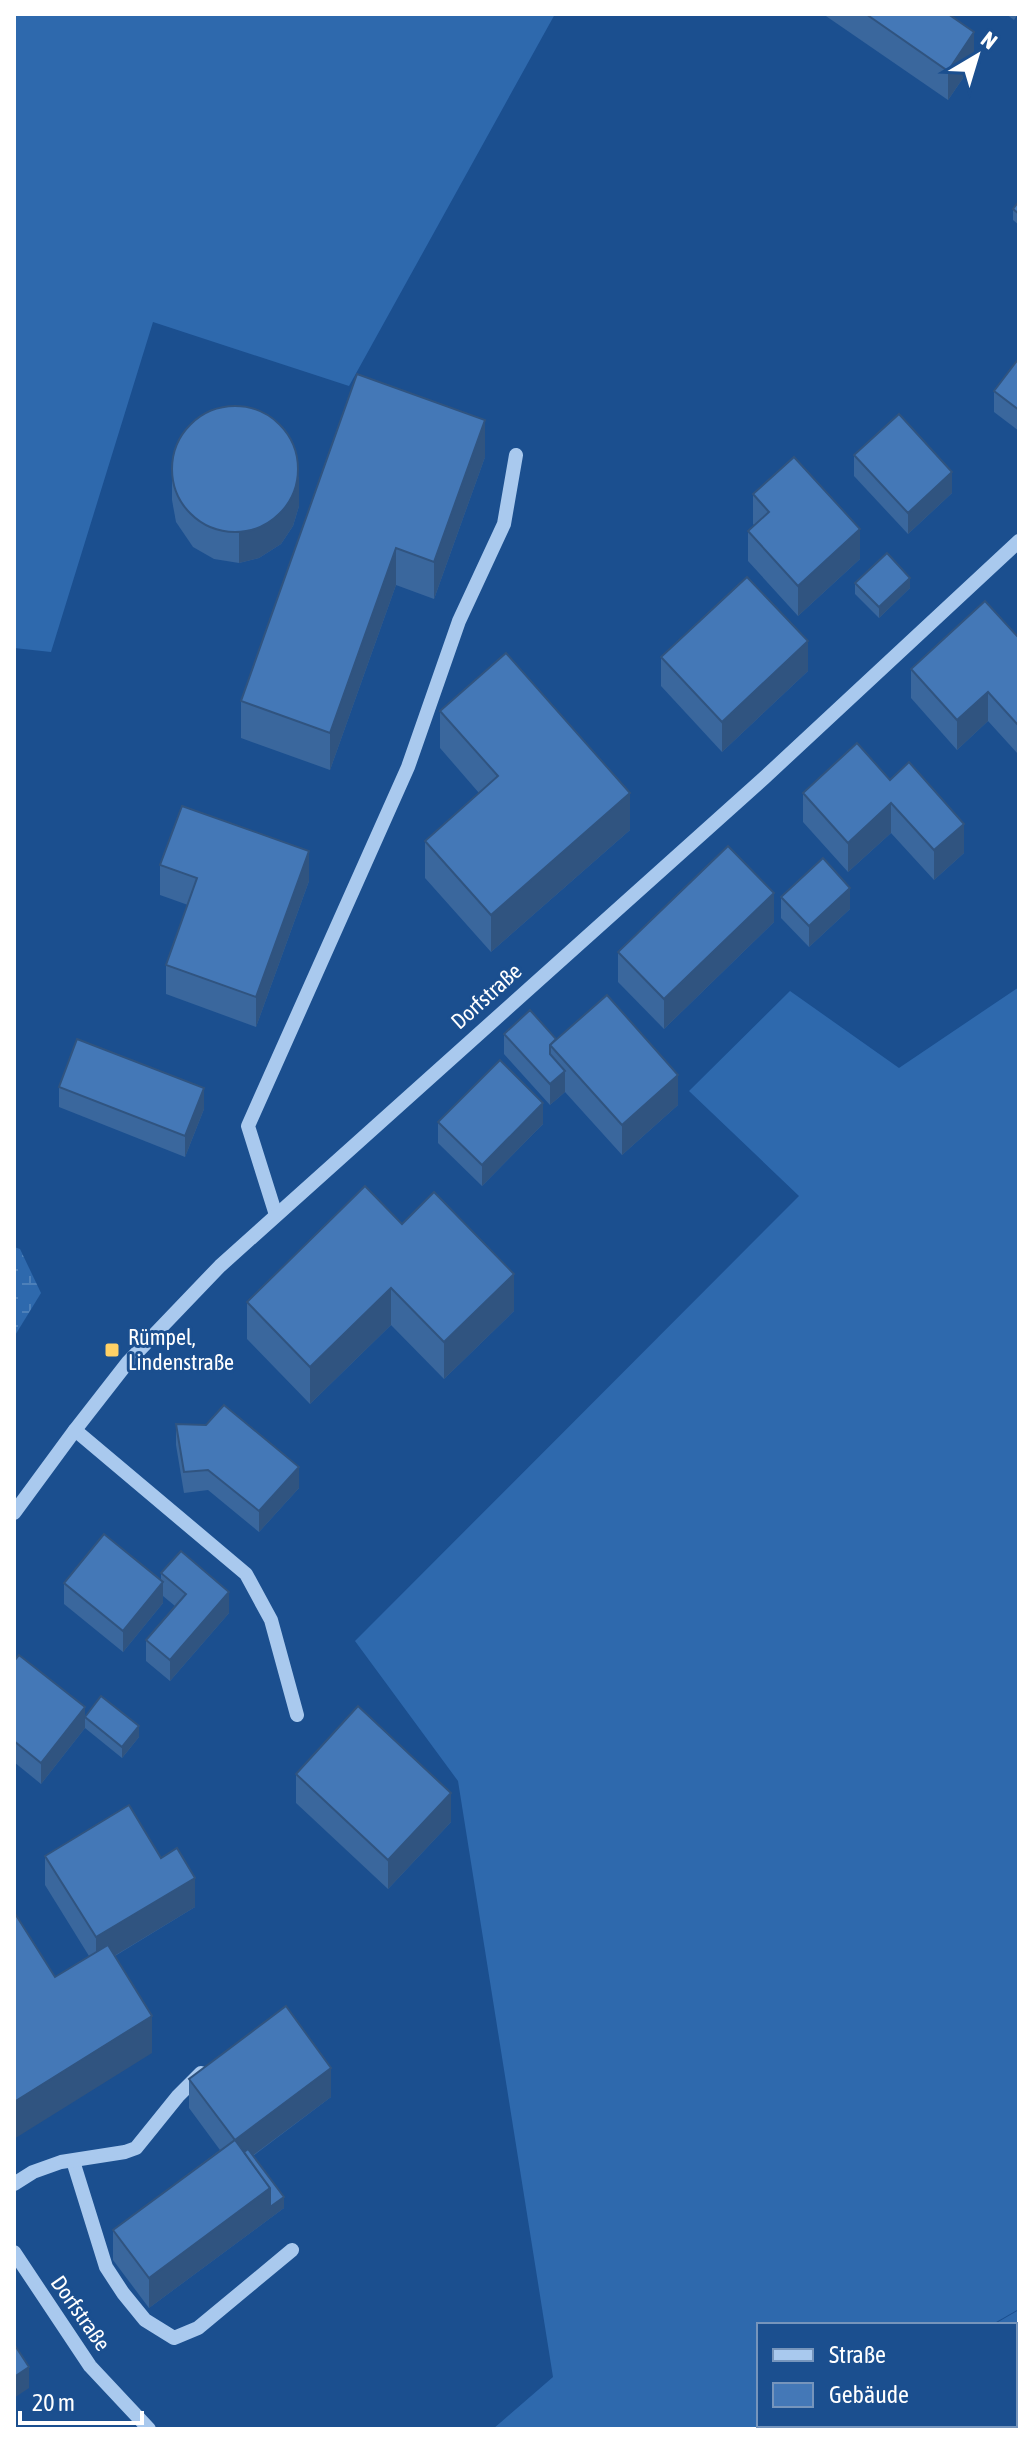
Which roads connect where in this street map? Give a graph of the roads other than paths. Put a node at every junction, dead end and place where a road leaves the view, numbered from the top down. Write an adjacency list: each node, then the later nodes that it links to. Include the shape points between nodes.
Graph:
1 (516, 455): 3 (street, via 504,524 459,621 408,767 248,1126)
2 (1019, 541): 3 (street, Dorfstraße, via 972,596)
3 (276, 1215): 4 (street, Dorfstraße, via 128,1362)
4 (75, 1430): 5 (street, Dorfstraße); 6 (street, via 246,1574 271,1620)
5 (16, 1506)
6 (297, 1715)
7 (203, 2071): 8 (street, via 136,2148)
8 (73, 2161): 9 (street, via 33,2172); 10 (street, via 106,2267 145,2320 174,2338 198,2328)
9 (14, 2184)
10 (292, 2250)
11 (14, 2252): 12 (street, Dorfstraße, via 90,2366)
12 (149, 2429)

